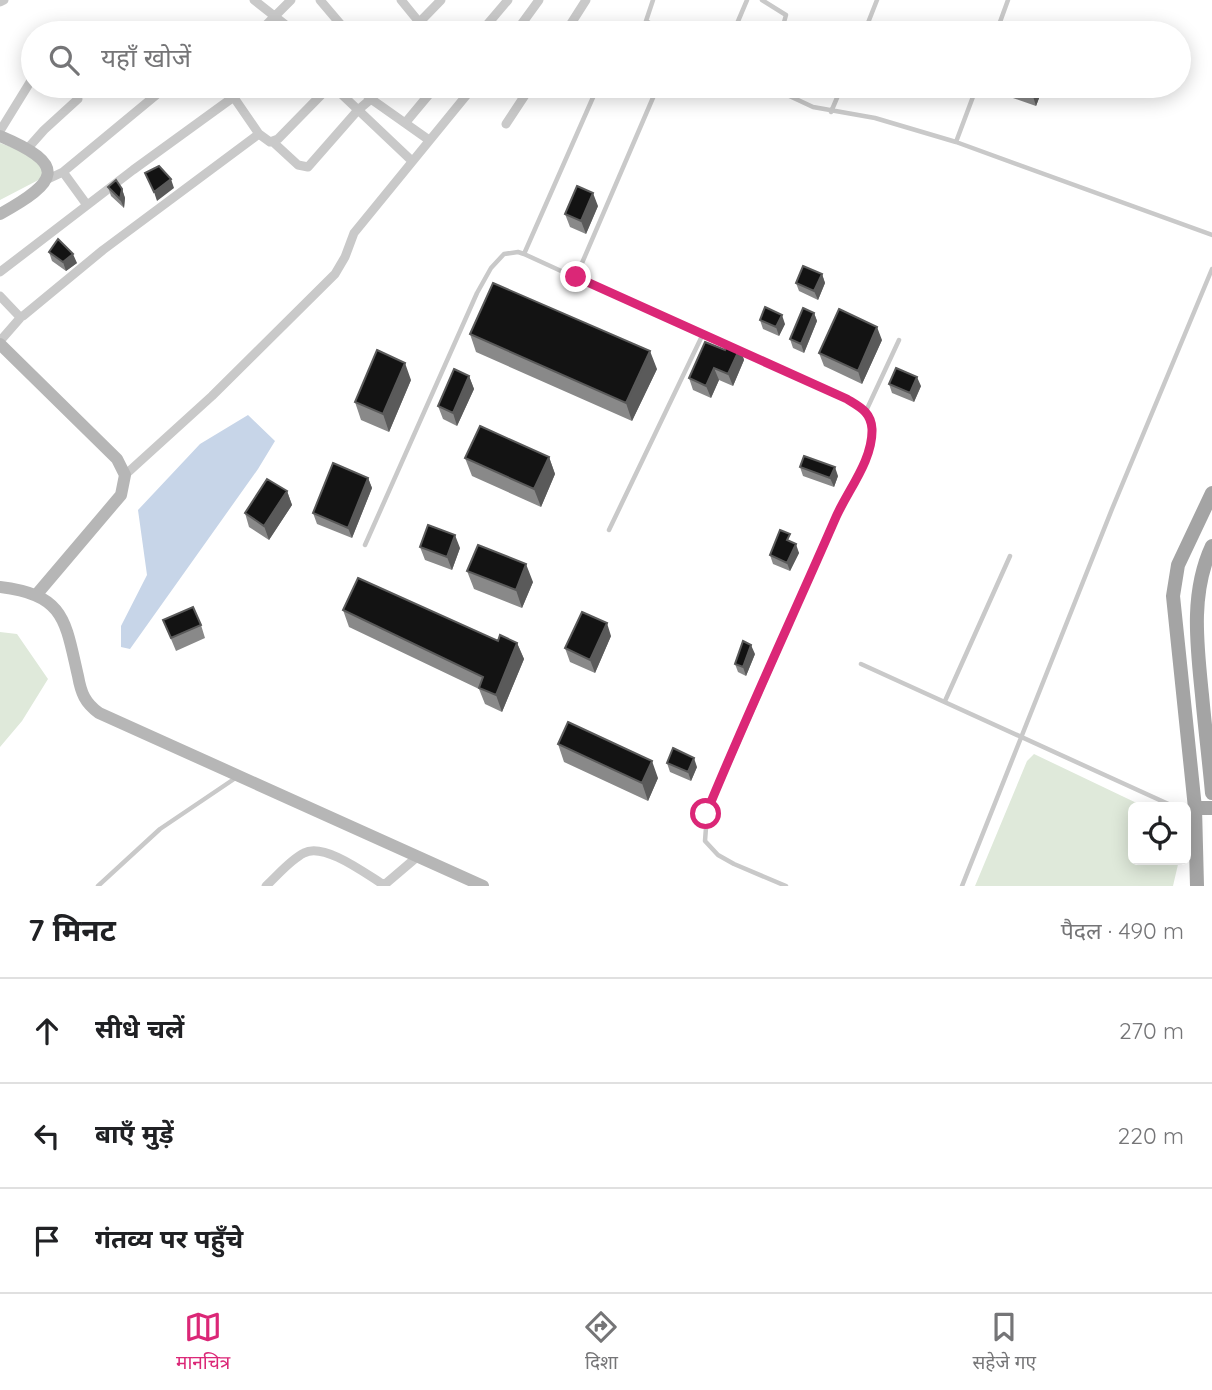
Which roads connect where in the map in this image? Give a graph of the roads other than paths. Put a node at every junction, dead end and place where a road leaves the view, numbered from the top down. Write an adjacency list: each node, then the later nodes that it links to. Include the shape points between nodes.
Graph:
1 (254, 0): 14 (street)
2 (291, 0): 14 (street)
3 (320, 0): 17 (street)
4 (401, 0): 18 (street)
5 (441, 0): 19 (street)
6 (508, 0): 20 (street)
7 (539, 0): 21 (street)
8 (586, 0): 22 (street)
9 (653, 0): 23 (lane)
10 (747, 0): 24 (lane)
11 (762, 0): 25 (lane, via 786,15)
12 (877, 0): 26 (lane)
13 (1008, 0): 27 (lane)
14 (275, 17): 15 (street); 16 (street)
15 (271, 21)
16 (280, 21)
17 (338, 21)
18 (418, 21)
19 (420, 21)
20 (490, 21)
21 (524, 21)
22 (573, 21)
23 (646, 21)
24 (738, 21)
25 (784, 21)
26 (868, 21)
27 (1000, 21)
28 (21, 98): 48 (street)
29 (152, 98): 55 (street)
30 (232, 98): 57 (street)
31 (236, 98): 49 (street)
32 (317, 98): 51 (street)
33 (347, 98): 44 (street)
34 (426, 98): 46 (street)
35 (464, 98): 50 (street)
36 (523, 98): 47 (street)
37 (593, 98): 60 (lane)
38 (653, 98): 63 (lane)
39 (790, 98): 45 (lane)
40 (837, 98): 45 (lane)
41 (972, 98): 52 (lane)
42 (78, 99): 53 (street)
43 (371, 99): 44 (street); 46 (street)
44 (358, 110): 51 (street, via 309,167 298,165); 54 (street)
45 (831, 112): 52 (lane, via 875,118)
46 (406, 122): 50 (street)
47 (506, 124)
48 (0, 134): 53 (street)
49 (259, 134): 51 (street); 65 (street)
50 (429, 139): 54 (street)
51 (273, 142)
52 (956, 142): 59 (lane)
53 (28, 148): 56 (street, via 43,160)
54 (412, 161): 70 (street, via 354,233 335,274)
55 (63, 172): 56 (street); 57 (street)
56 (48, 179): 58 (street)
57 (87, 205): 62 (street)
58 (0, 214)
59 (1212, 235)
60 (524, 254): 63 (lane); 73 (lane, via 508,252 498,258 477,293)
61 (1212, 269): 80 (lane)
62 (0, 272)
63 (576, 277): 66 (lane)
64 (0, 296): 65 (street)
65 (21, 317): 68 (street)
66 (702, 336): 69 (lane); 72 (lane)
67 (899, 340): 69 (lane)
68 (0, 343): 70 (street, via 117,459)
69 (866, 411): 93 (lane, via 872,427 863,463 706,814 705,841 718,855)
70 (125, 475): 77 (street, via 121,495)
71 (1212, 494): 84 (main road, via 1178,565 1173,596)
72 (609, 530)
73 (365, 545)
74 (1212, 546): 82 (main road, via 1197,603 1196,639)
75 (1010, 556): 79 (lane)
76 (0, 587): 77 (street)
77 (37, 594): 81 (street, via 51,603 68,631 84,700 91,708)
78 (861, 664): 79 (lane)
79 (945, 701): 80 (lane)
80 (1023, 736): 83 (lane); 94 (lane)
81 (238, 777): 88 (street); 89 (lane, via 160,829)
82 (1212, 793)
83 (1164, 802)
84 (1187, 802)
85 (1191, 808): 86 (main road)
86 (1212, 808)
87 (1191, 839): 95 (main road)
88 (417, 857): 91 (street); 92 (street)
89 (99, 886)
90 (266, 886): 91 (street, via 311,849 329,853)
91 (384, 886)
92 (483, 886)
93 (786, 886)
94 (962, 886)
95 (1197, 886)

